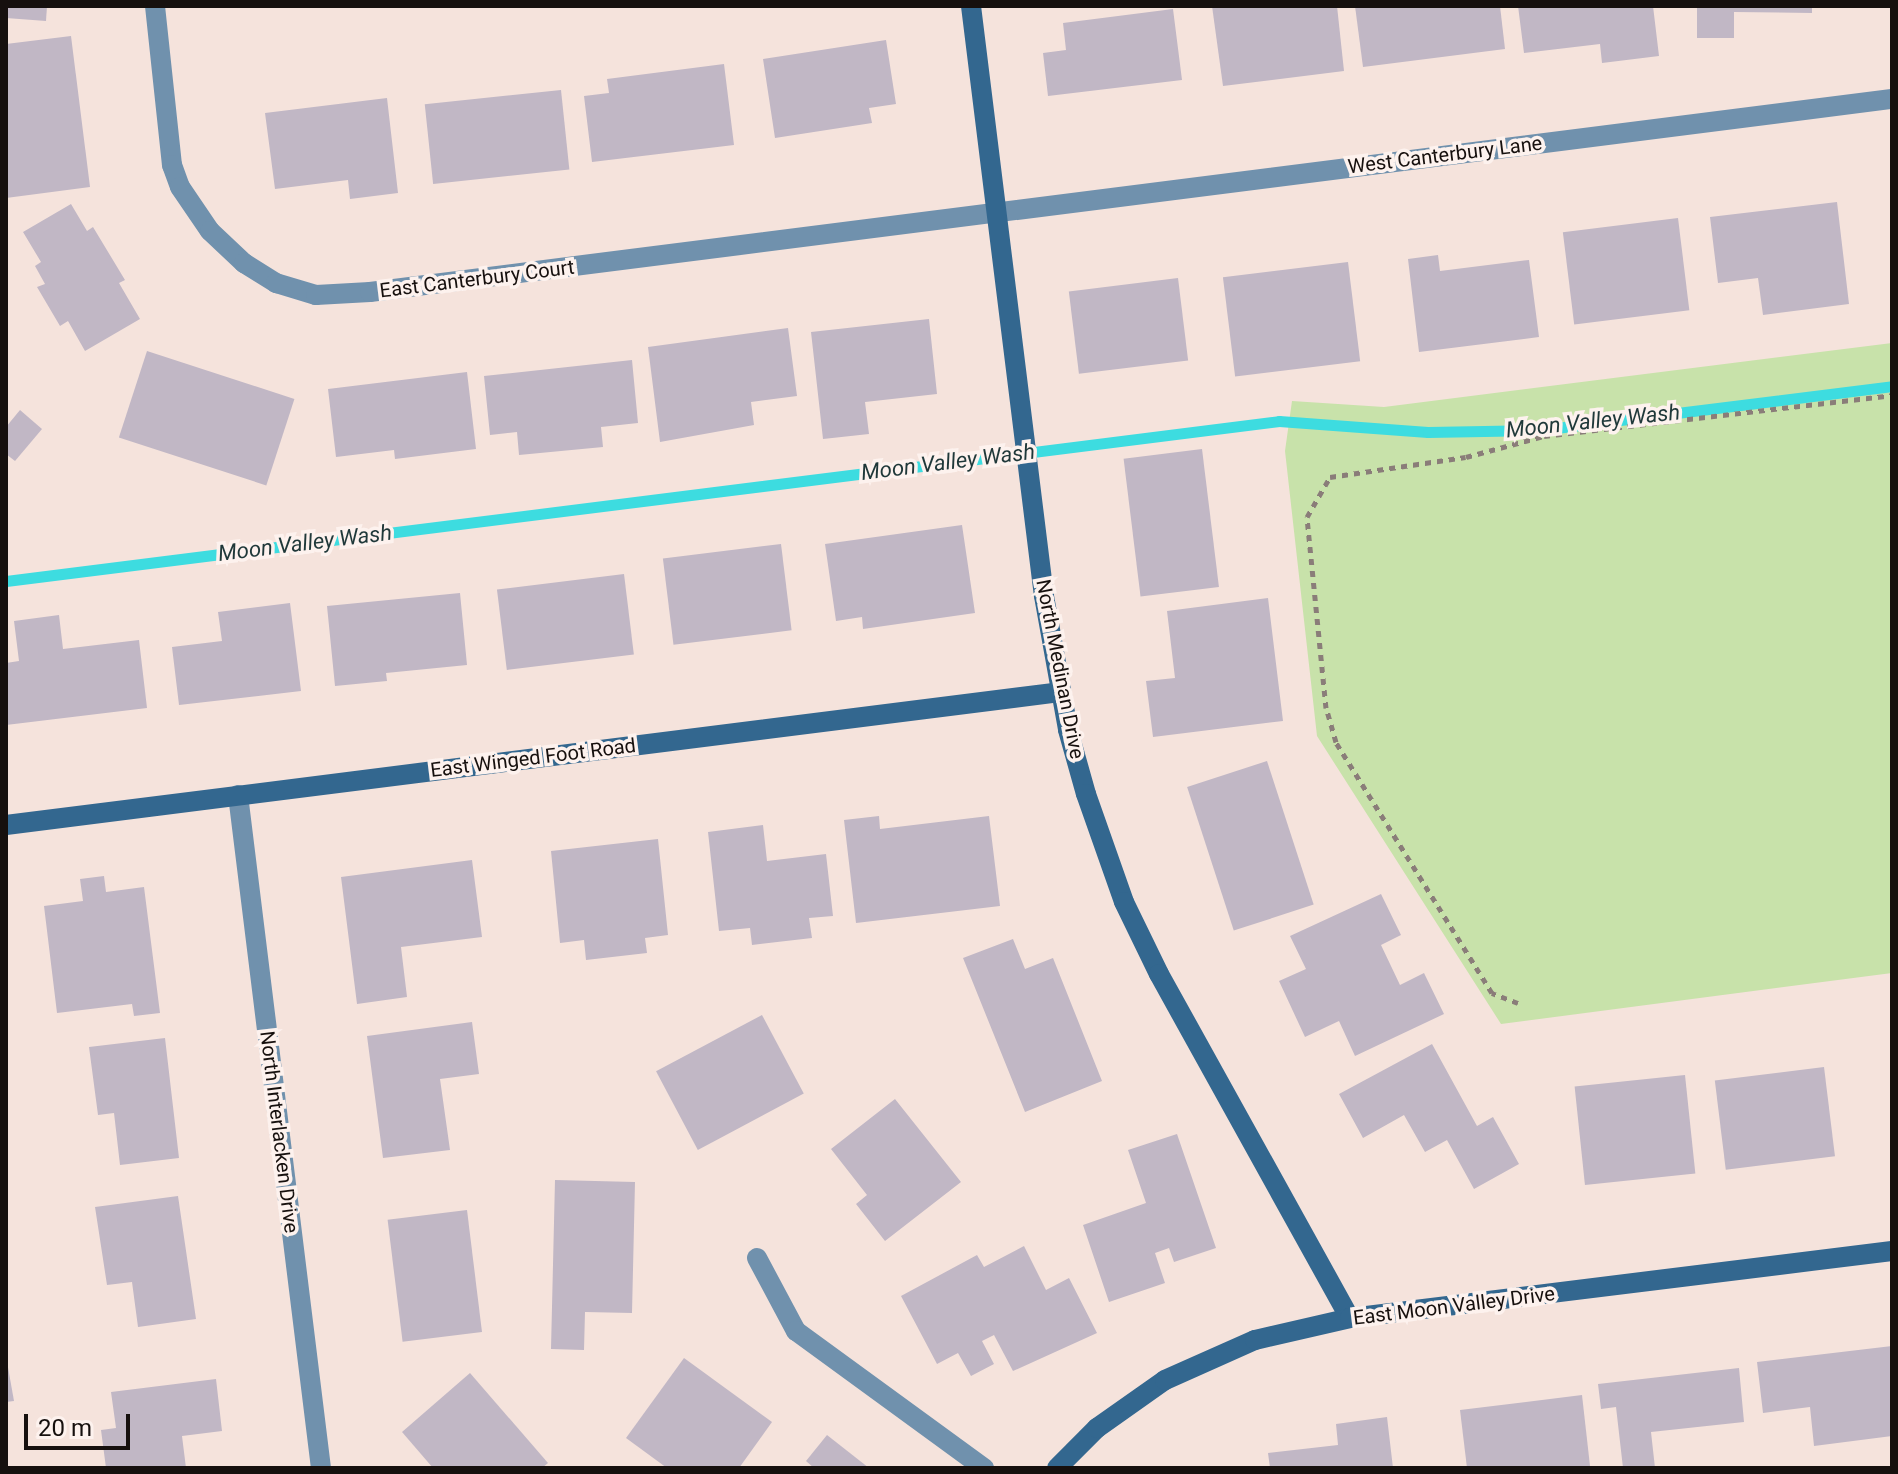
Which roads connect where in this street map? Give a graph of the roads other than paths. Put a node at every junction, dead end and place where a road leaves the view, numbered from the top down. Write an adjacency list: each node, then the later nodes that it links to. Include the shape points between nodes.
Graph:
1 (155, 6): 4 (street, East Canterbury Court, via 172,165 180,187 194,212 235,255 276,283 299,291 370,292)
2 (971, 6): 4 (street, North Medinan Drive)
3 (1892, 99): 4 (street, West Canterbury Lane)
4 (998, 212): 5 (street, North Medinan Drive)
5 (1060, 692): 6 (street, East Winged Foot Road); 10 (street, North Medinan Drive, via 1086,794 1124,902)
6 (238, 795): 7 (street, East Winged Foot Road); 11 (street, North Interlacken Drive)
7 (6, 825)
8 (1892, 1251): 10 (street, East Moon Valley Drive)
9 (757, 1258): 12 (street, via 796,1331)
10 (1350, 1318): 13 (street, East Moon Valley Drive, via 1215,1354 1120,1412)
11 (321, 1468)
12 (984, 1468)
13 (1057, 1468)

